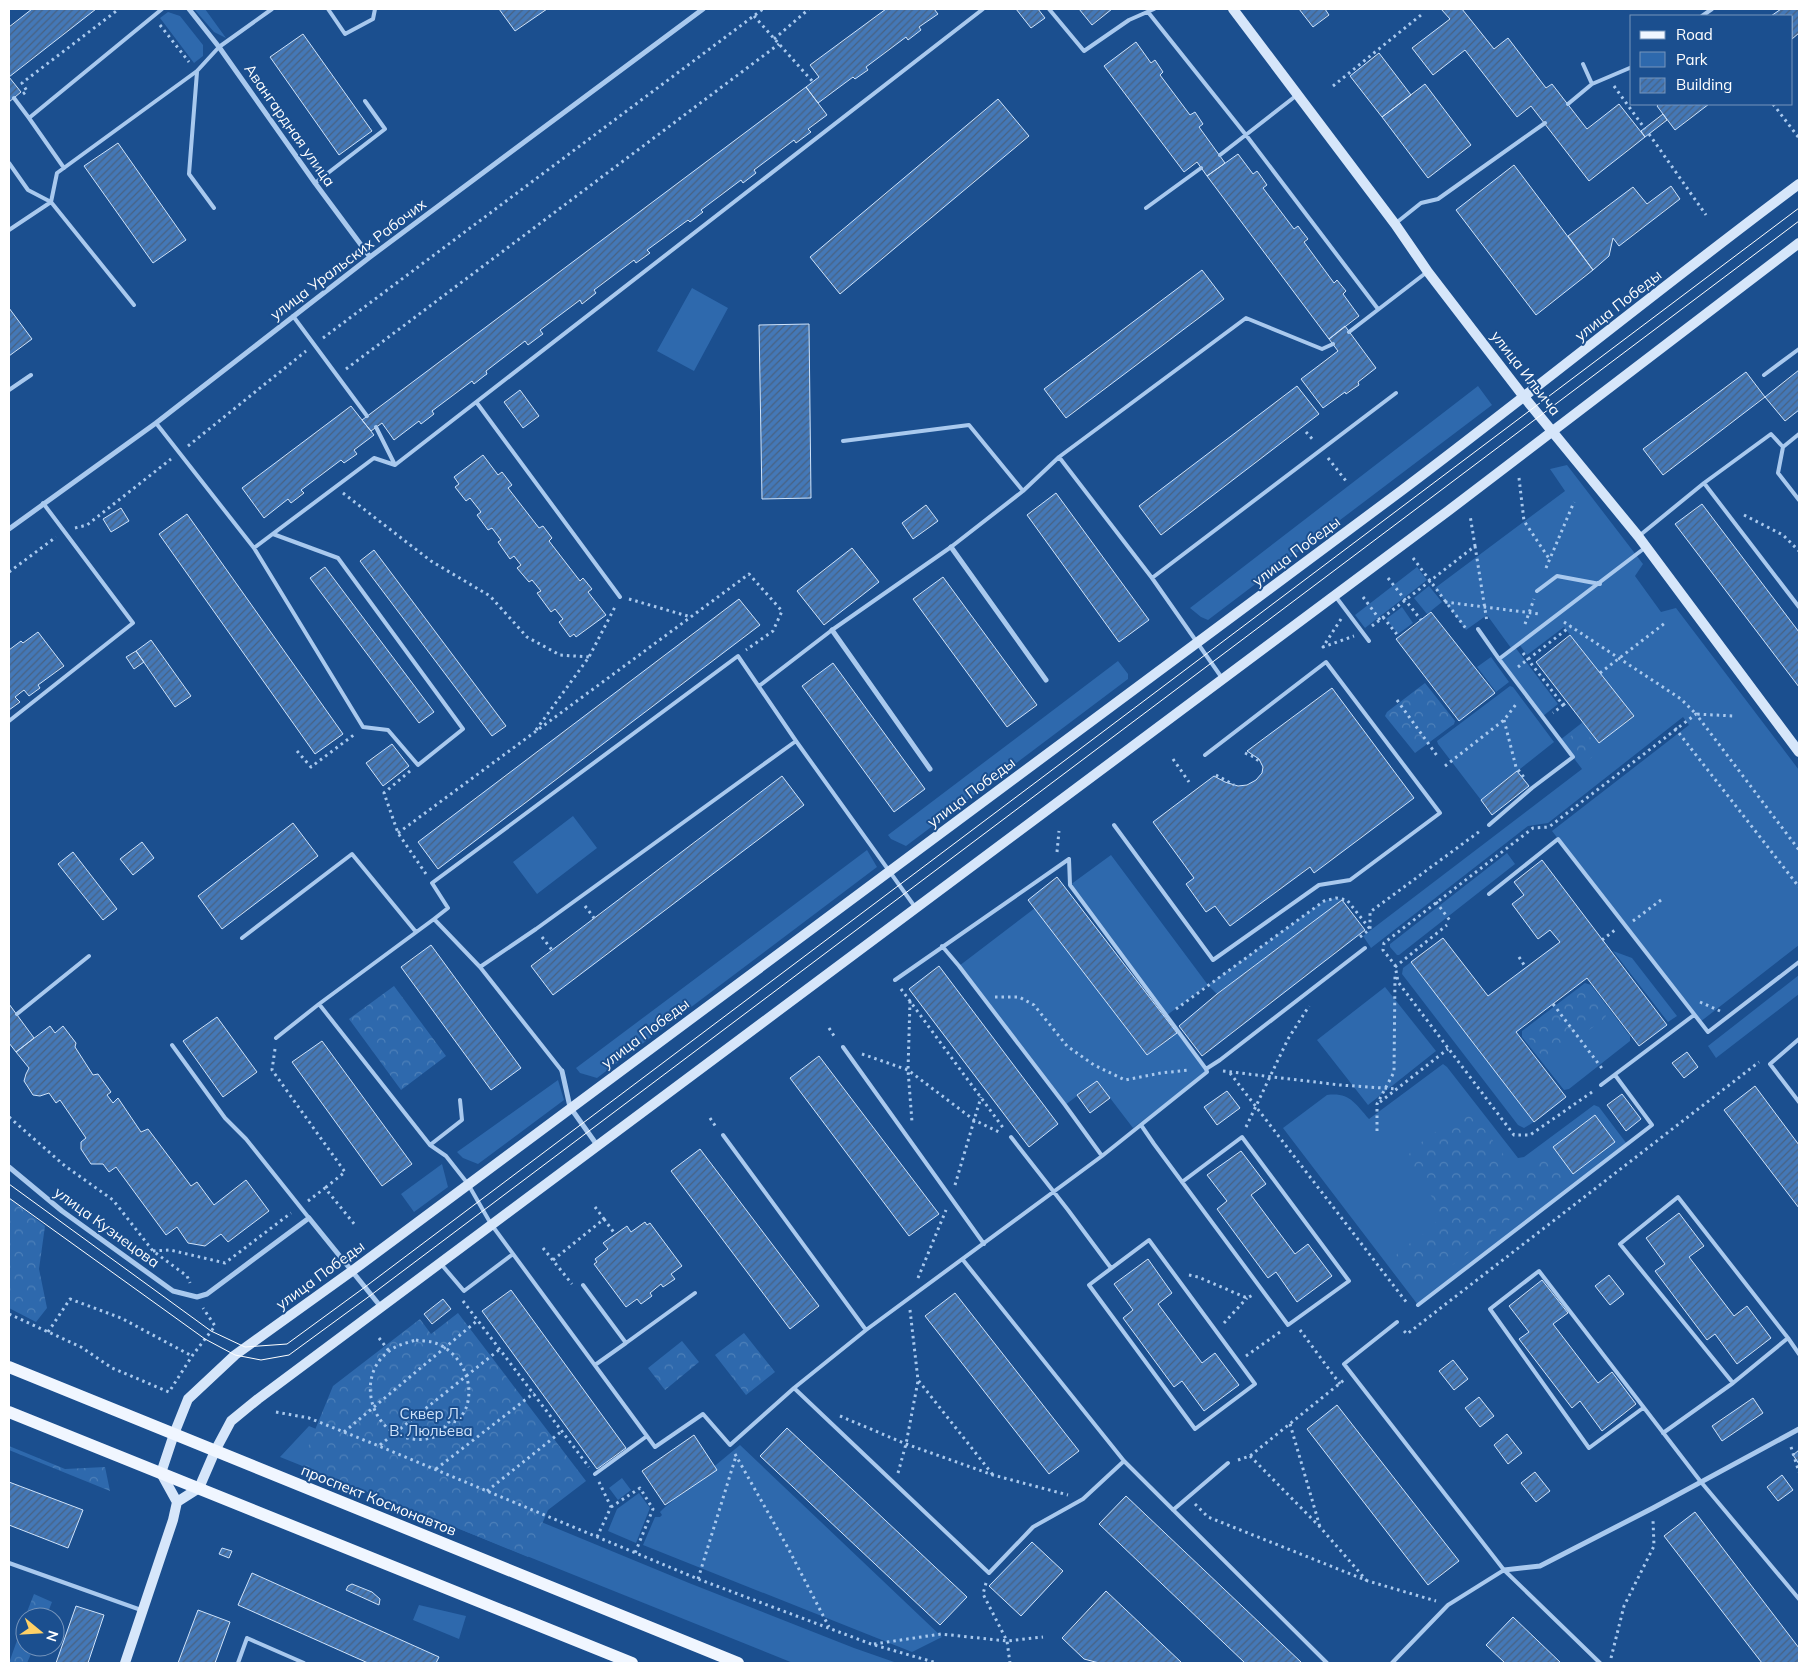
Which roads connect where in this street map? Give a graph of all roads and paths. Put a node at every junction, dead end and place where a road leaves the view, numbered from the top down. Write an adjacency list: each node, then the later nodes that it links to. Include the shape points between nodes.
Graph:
1 (119, 9): 30 (path, via 22,83 27,90)
2 (162, 9): 16 (lane)
3 (189, 9): 20 (street, Авангардная улица)
4 (272, 9): 20 (lane)
5 (328, 9): 6 (lane, via 345,34 373,19)
6 (375, 9)
7 (703, 9): 53 (street, улица Уральских Рабочих)
8 (763, 9): 17 (path)
9 (809, 9): 18 (path)
10 (983, 9): 68 (lane)
11 (1048, 9): 14 (lane, via 1084,51 1129,20)
12 (1154, 9): 14 (lane)
13 (1233, 9): 29 (main road, улица Ильича)
14 (1148, 12): 38 (lane)
15 (1420, 15): 28 (path)
16 (153, 16): 21 (path); 34 (lane)
17 (754, 16): 18 (path); 60 (path)
18 (774, 39): 19 (path)
19 (779, 44): 26 (path); 64 (path)
20 (219, 47): 24 (lane); 44 (street, Авангардная улица)
21 (189, 62)
22 (1584, 64): 27 (lane)
23 (1630, 68): 25 (lane)
24 (197, 72): 42 (lane); 47 (lane, via 189,174)
25 (1608, 77): 27 (lane); 36 (path)
26 (813, 82)
27 (1592, 84): 32 (lane)
28 (1333, 86)
29 (1297, 95): 38 (lane); 50 (main road, улица Ильича)
30 (15, 99): 34 (lane)
31 (365, 100): 44 (lane, via 385,129)
32 (1568, 104)
33 (1774, 105): 39 (path)
34 (29, 118): 42 (lane)
35 (1545, 123): 50 (lane, via 1438,199 1421,203)
36 (1645, 129)
37 (1649, 134): 49 (path)
38 (1246, 135): 40 (lane); 56 (lane)
39 (1799, 138)
40 (1220, 154)
41 (9, 163): 46 (lane, via 28,190)
42 (64, 168): 46 (lane, via 57,173)
43 (1201, 168): 48 (lane)
44 (315, 183): 53 (street, Авангардная улица)
45 (1799, 184): 67 (main road, улица Победы)
46 (51, 202): 51 (lane); 55 (lane)
47 (214, 208)
48 (1146, 208)
49 (1706, 215)
50 (1395, 224): 54 (main road, улица Ильича)
51 (9, 230)
52 (1799, 244): 72 (main road)
53 (370, 257): 57 (street, улица Уральских Рабочих)
54 (1428, 272): 56 (lane); 67 (main road, улица Ильича)
55 (134, 305)
56 (1378, 309): 58 (lane)
57 (293, 316): 60 (lane); 70 (street, улица Уральских Рабочих)
58 (1350, 332)
59 (1332, 344): 77 (lane, via 1322,349 1246,318)
60 (314, 345): 64 (lane); 76 (path)
61 (1799, 349): 63 (lane)
62 (31, 375): 65 (lane)
63 (1764, 375)
64 (337, 376): 69 (lane)
65 (9, 390)
66 (1396, 393): 100 (lane)
67 (1524, 397): 72 (main road, улица Ильича); 126 (main road, улица Победы)
68 (476, 403): 78 (lane); 106 (lane)
69 (367, 416)
70 (156, 423): 76 (lane); 85 (street, улица Уральских Рабочих)
71 (376, 427): 78 (lane)
72 (1553, 432): 91 (main road, улица Ильича); 105 (main road)
73 (1799, 434): 75 (lane)
74 (843, 441): 82 (lane, via 970,425)
75 (1783, 447): 80 (lane, via 1771,434); 83 (lane, via 1778,473)
76 (180, 453): 89 (path, via 86,524); 95 (lane)
77 (1059, 457): 82 (lane); 100 (lane)
78 (396, 465): 81 (lane, via 374,458)
79 (1519, 478): 98 (path, via 1524,521)
80 (1704, 483): 91 (lane); 111 (lane)
81 (335, 487): 90 (lane); 129 (path, via 431,561 490,596 527,637 560,656)
82 (1023, 491): 93 (lane)
83 (1799, 500)
84 (1574, 502): 98 (path)
85 (43, 503): 88 (street, улица Уральских Рабочих); 89 (lane)
86 (1470, 515): 92 (path)
87 (1744, 515): 96 (path, via 1783,535)
88 (9, 530)
89 (64, 531): 99 (path); 145 (lane, via 133,623)
90 (273, 534): 95 (lane); 157 (lane, via 338,558 463,729)
91 (1638, 536): 94 (main road, улица Ильича)
92 (1475, 546): 102 (path); 110 (path)
93 (951, 547): 122 (lane); 135 (street)
94 (1646, 547): 103 (lane); 151 (main road, улица Ильича)
95 (254, 548): 146 (lane)
96 (1799, 551)
97 (1413, 558): 102 (path)
98 (1550, 560): 104 (path)
99 (9, 572)
100 (1152, 578): 126 (lane)
101 (1388, 578): 108 (path)
102 (1430, 581): 108 (path); 109 (path)
103 (1600, 584): 104 (lane, via 1557,576); 116 (lane)
104 (1537, 591): 113 (path)
105 (1334, 595): 112 (lane); 134 (main road)
106 (620, 597): 115 (path); 129 (path)
107 (1363, 597): 117 (path)
108 (1406, 600): 117 (path); 118 (path)
109 (1445, 602): 110 (path); 121 (path, via 1466,630)
110 (1485, 606): 113 (path); 114 (path)
111 (1799, 607)
112 (1346, 610): 123 (lane); 123 (path, via 1323,647)
113 (1529, 612): 116 (path); 127 (path)
114 (1487, 615)
115 (691, 617): 128 (path, via 749,574 782,611 773,631); 148 (path)
116 (1556, 617): 120 (path); 127 (lane)
117 (1382, 618): 123 (path); 124 (path)
118 (1421, 620)
119 (1665, 623): 130 (path)
120 (1571, 626): 130 (path); 132 (path)
121 (1478, 629): 131 (lane)
122 (832, 630): 136 (lane); 159 (street)
123 (1363, 633): 125 (lane)
124 (1399, 637)
125 (1369, 641)
126 (1197, 643): 134 (lane); 168 (main road, улица Победы)
127 (1518, 646): 131 (lane); 132 (path)
128 (738, 656): 136 (lane); 169 (lane)
129 (589, 657): 148 (path)
130 (1620, 658): 133 (path); 141 (path, via 1681,699)
131 (1499, 659): 137 (lane)
132 (1528, 659): 140 (path)
133 (1600, 673)
134 (1223, 678): 175 (main road)
135 (1046, 680)
136 (759, 686): 149 (lane)
137 (1525, 693): 143 (path); 144 (lane)
138 (1397, 700): 154 (path)
139 (1567, 702): 140 (path)
140 (1563, 705): 144 (path)
141 (1696, 714): 142 (path); 147 (path); 167 (path)
142 (1734, 716)
143 (1504, 720): 158 (path); 163 (path, via 1516,767)
144 (1545, 720): 163 (lane, via 1573,757)
145 (9, 721)
146 (363, 727): 150 (path, via 311,767); 157 (lane, via 388,730)
147 (1675, 728): 170 (path); 173 (path, via 1549,827 1533,828)
148 (534, 732): 166 (path)
149 (796, 741): 168 (lane); 194 (lane)
150 (298, 751)
151 (1799, 752)
152 (1244, 753): 156 (path)
153 (1205, 756): 164 (lane, via 1326,662 1440,813 1350,880 1319,885 1213,960)
154 (1438, 757)
155 (1173, 760): 161 (path)
156 (1261, 763)
157 (418, 765): 166 (path, via 384,793)
158 (1444, 766)
159 (930, 769)
160 (1216, 775): 162 (path)
161 (1189, 782)
162 (1234, 785)
163 (1532, 788): 165 (lane)
164 (1114, 825)
165 (1488, 825): 181 (path, via 1370,912)
166 (398, 833): 169 (path)
167 (1799, 850)
168 (890, 871): 175 (lane); 227 (main road, улица Победы)
169 (432, 883): 176 (lane, via 448,908)
170 (1799, 887)
171 (1489, 894): 180 (lane, via 1558,839)
172 (1661, 900): 180 (path)
173 (1436, 902): 178 (path); 193 (path, via 1384,943 1383,950)
174 (587, 908): 177 (path)
175 (916, 908): 236 (main road)
176 (434, 918): 183 (lane); 194 (lane)
177 (594, 918)
178 (1452, 922)
179 (1447, 925): 193 (path)
180 (1626, 926): 204 (lane)
181 (1370, 929): 188 (path, via 1358,938); 203 (path, via 1347,900 1324,901)
182 (1614, 931): 186 (path)
183 (416, 932): 184 (lane, via 352,854); 200 (lane)
184 (242, 938)
185 (544, 940): 189 (path)
186 (1602, 940)
187 (942, 946): 196 (lane); 197 (lane); 203 (lane, via 1069,859 1070,885)
188 (1365, 948): 210 (lane)
189 (552, 950)
190 (89, 956): 202 (lane)
191 (1519, 957): 195 (path)
192 (1799, 962): 204 (lane, via 1708,1032)
193 (1395, 965): 209 (path, via 1398,982); 220 (path, via 1394,1072)
194 (480, 967): 214 (lane)
195 (1526, 968)
196 (895, 980): 199 (path)
197 (982, 997): 212 (path, via 1019,997 1034,1005 1067,1046 1094,1065 1125,1080); 238 (lane)
198 (1314, 998): 217 (path, via 1288,1039)
199 (910, 1001): 213 (path); 222 (path)
200 (319, 1004): 205 (lane); 235 (lane)
201 (1553, 1004): 218 (path)
202 (17, 1014)
203 (1167, 1015): 212 (lane)
204 (1694, 1015): 216 (lane)
205 (276, 1038): 242 (path, via 272,1070 344,1172)
206 (1799, 1039): 224 (lane, via 1770,1064)
207 (172, 1045): 245 (lane, via 225,1118 246,1139)
208 (843, 1047): 213 (path); 237 (lane)
209 (1448, 1049): 219 (path, via 1514,1135 1530,1135); 221 (path)
210 (1220, 1060): 212 (lane); 215 (path)
211 (1760, 1062): 281 (path)
212 (1206, 1069): 215 (path); 230 (lane, via 1207,1072)
213 (908, 1070): 229 (path); 237 (path)
214 (562, 1071): 227 (street)
215 (1229, 1072): 217 (path); 226 (path)
216 (1615, 1075): 218 (lane); 269 (lane, via 1652,1125)
217 (1270, 1077): 220 (path); 226 (path)
218 (1610, 1078): 219 (lane)
219 (1601, 1085)
220 (1386, 1088): 221 (path); 225 (path)
221 (1396, 1089): 225 (path)
222 (981, 1097): 229 (path); 233 (path)
223 (460, 1100): 235 (lane, via 462,1120)
224 (1799, 1102)
225 (1377, 1104): 231 (path)
226 (1256, 1106): 234 (path); 271 (path)
227 (570, 1107): 236 (street); 241 (main road, улица Победы)
228 (9, 1117): 254 (path, via 65,1166 113,1200)
229 (974, 1120): 233 (path); 244 (path)
230 (1141, 1125): 238 (lane); 240 (lane)
231 (1377, 1130)
232 (723, 1135): 278 (lane)
233 (1011, 1137): 243 (lane)
234 (1242, 1137): 240 (lane); 274 (lane, via 1349,1280)
235 (430, 1145): 241 (lane, via 446,1156)
236 (597, 1145): 249 (main road)
237 (914, 1146): 244 (lane)
238 (1102, 1156): 243 (lane)
239 (9, 1167): 247 (street, улица Кузнецова, via 62,1211 173,1290 196,1297 207,1294)
240 (1182, 1182): 264 (lane)
241 (468, 1184): 249 (lane); 261 (main road, улица Победы)
242 (325, 1188): 245 (path); 250 (path)
243 (1054, 1192): 252 (lane); 259 (lane)
244 (951, 1198): 252 (lane); 266 (path)
245 (300, 1207): 247 (lane); 254 (path, via 224,1263 170,1250)
246 (595, 1207): 248 (path)
247 (309, 1218): 261 (street)
248 (604, 1219): 251 (path); 256 (path)
249 (492, 1224): 255 (lane); 258 (main road)
250 (355, 1225)
251 (616, 1234)
252 (984, 1244): 257 (lane)
253 (543, 1248): 256 (path)
254 (153, 1251): 262 (path)
255 (513, 1254): 258 (lane, via 464,1291); 291 (lane)
256 (553, 1260): 263 (path, via 573,1286)
257 (963, 1260): 266 (lane); 320 (lane)
258 (440, 1262): 270 (main road)
259 (1111, 1268): 260 (lane, via 1149,1240); 290 (lane, via 1089,1285 1195,1429 1255,1384)
260 (1172, 1270): 267 (path, via 1198,1277); 280 (lane)
261 (352, 1271): 270 (street); 311 (main road, улица Победы, via 245,1347 216,1372 188,1399)
262 (187, 1276)
263 (583, 1285): 284 (lane)
264 (1262, 1290): 267 (path); 276 (lane)
265 (695, 1293): 284 (lane)
266 (909, 1298): 278 (lane); 295 (path)
267 (1247, 1298): 280 (path)
268 (461, 1299): 273 (path)
269 (1418, 1305)
270 (381, 1308): 317 (main road, via 231,1422)
271 (1412, 1310)
272 (9, 1314): 279 (path)
273 (478, 1320): 285 (path); 286 (path)
274 (1294, 1321): 276 (lane); 297 (path)
275 (1397, 1322): 293 (lane, via 1344,1364)
276 (1288, 1325): 290 (path)
277 (215, 1326): 289 (path)
278 (866, 1330): 298 (lane)
279 (48, 1332): 289 (path, via 70,1299 121,1318); 289 (path, via 81,1347 112,1368 169,1392)
280 (1216, 1332): 290 (lane)
281 (1407, 1334)
282 (379, 1338): 287 (path)
283 (1788, 1338): 288 (lane); 296 (lane); 296 (lane, via 1678,1196 1620,1244)
284 (626, 1343): 291 (lane)
285 (444, 1348): 287 (path, via 416,1340); 294 (path, via 458,1359); 300 (path)
286 (500, 1349): 294 (path); 299 (path)
287 (389, 1351): 300 (path, via 376,1366 371,1379)
288 (1799, 1354)
289 (192, 1356)
290 (1239, 1362)
291 (595, 1365): 312 (lane)
292 (9, 1367): 311 (main road, проспект Космонавтов)
293 (1351, 1375): 297 (path); 341 (lane)
294 (466, 1376): 309 (path); 309 (path, via 469,1391 466,1408 458,1422 447,1423 446,1434 411,1440)
295 (918, 1380): 314 (path); 326 (path)
296 (1733, 1383): 310 (lane)
297 (1340, 1384): 305 (path)
298 (794, 1388): 315 (lane); 328 (lane)
299 (534, 1393): 307 (path); 322 (path)
300 (373, 1408): 308 (path); 309 (path, via 382,1423)
301 (1643, 1408): 301 (lane, via 1539,1271 1490,1309 1589,1448); 310 (lane)
302 (9, 1412): 324 (main road)
303 (276, 1412): 308 (path, via 309,1418)
304 (836, 1413): 314 (path)
305 (1290, 1424): 319 (path); 337 (path)
306 (1799, 1429): 313 (street)
307 (562, 1431): 325 (path); 330 (path)
308 (344, 1432): 316 (path)
309 (395, 1433): 316 (path)
310 (1662, 1433): 327 (lane)
311 (174, 1434): 317 (main road, проспект Космонавтов); 324 (main road, улица Победы)
312 (646, 1436): 315 (lane, via 654,1447 703,1414); 325 (lane)
313 (1788, 1436): 323 (path); 327 (street)
314 (906, 1444): 326 (path); 328 (path)
315 (730, 1445): 318 (path)
316 (379, 1446): 322 (path)
317 (215, 1451): 329 (main road); 356 (main road, проспект Космонавтов)
318 (736, 1456): 343 (path); 348 (path)
319 (1250, 1456): 321 (path); 337 (path)
320 (1124, 1461): 332 (lane); 336 (lane)
321 (1228, 1464): 331 (lane)
322 (436, 1470): 330 (path)
323 (1799, 1472)
324 (162, 1473): 329 (main road); 333 (main road)
325 (595, 1474): 334 (path)
326 (993, 1475): 332 (path)
327 (1701, 1482): 335 (street); 345 (lane)
328 (895, 1483): 342 (lane)
329 (199, 1488): 333 (main road); 355 (main road)
330 (487, 1491): 338 (path)
331 (1188, 1497): 336 (lane); 344 (path, via 1208,1517)
332 (1083, 1499): 342 (lane, via 1033,1527)
333 (177, 1502): 347 (main road)
334 (611, 1507): 338 (path); 339 (path, via 640,1488 653,1509)
335 (1653, 1508): 341 (street, via 1540,1566); 362 (path, via 1654,1546 1624,1606)
336 (1173, 1510): 359 (lane)
337 (1320, 1527): 344 (path)
338 (597, 1537): 339 (path)
339 (635, 1553): 343 (path)
340 (9, 1563): 347 (lane)
341 (1504, 1570): 346 (lane); 361 (lane)
342 (989, 1572): 350 (path, via 983,1594)
343 (698, 1579): 348 (path)
344 (1368, 1581): 346 (path)
345 (1799, 1599)
346 (1448, 1605): 360 (lane)
347 (143, 1611): 352 (main road)
348 (829, 1627): 351 (path)
349 (1043, 1637): 350 (path)
350 (1007, 1641): 351 (path, via 941,1634); 358 (path)
351 (871, 1644): 357 (path)
352 (124, 1663)
353 (238, 1663): 354 (lane, via 247,1638)
354 (304, 1663)
355 (630, 1663)
356 (738, 1663)
357 (936, 1663)
358 (1010, 1663)
359 (1327, 1663)
360 (1392, 1663)
361 (1600, 1663)
362 (1610, 1663)

